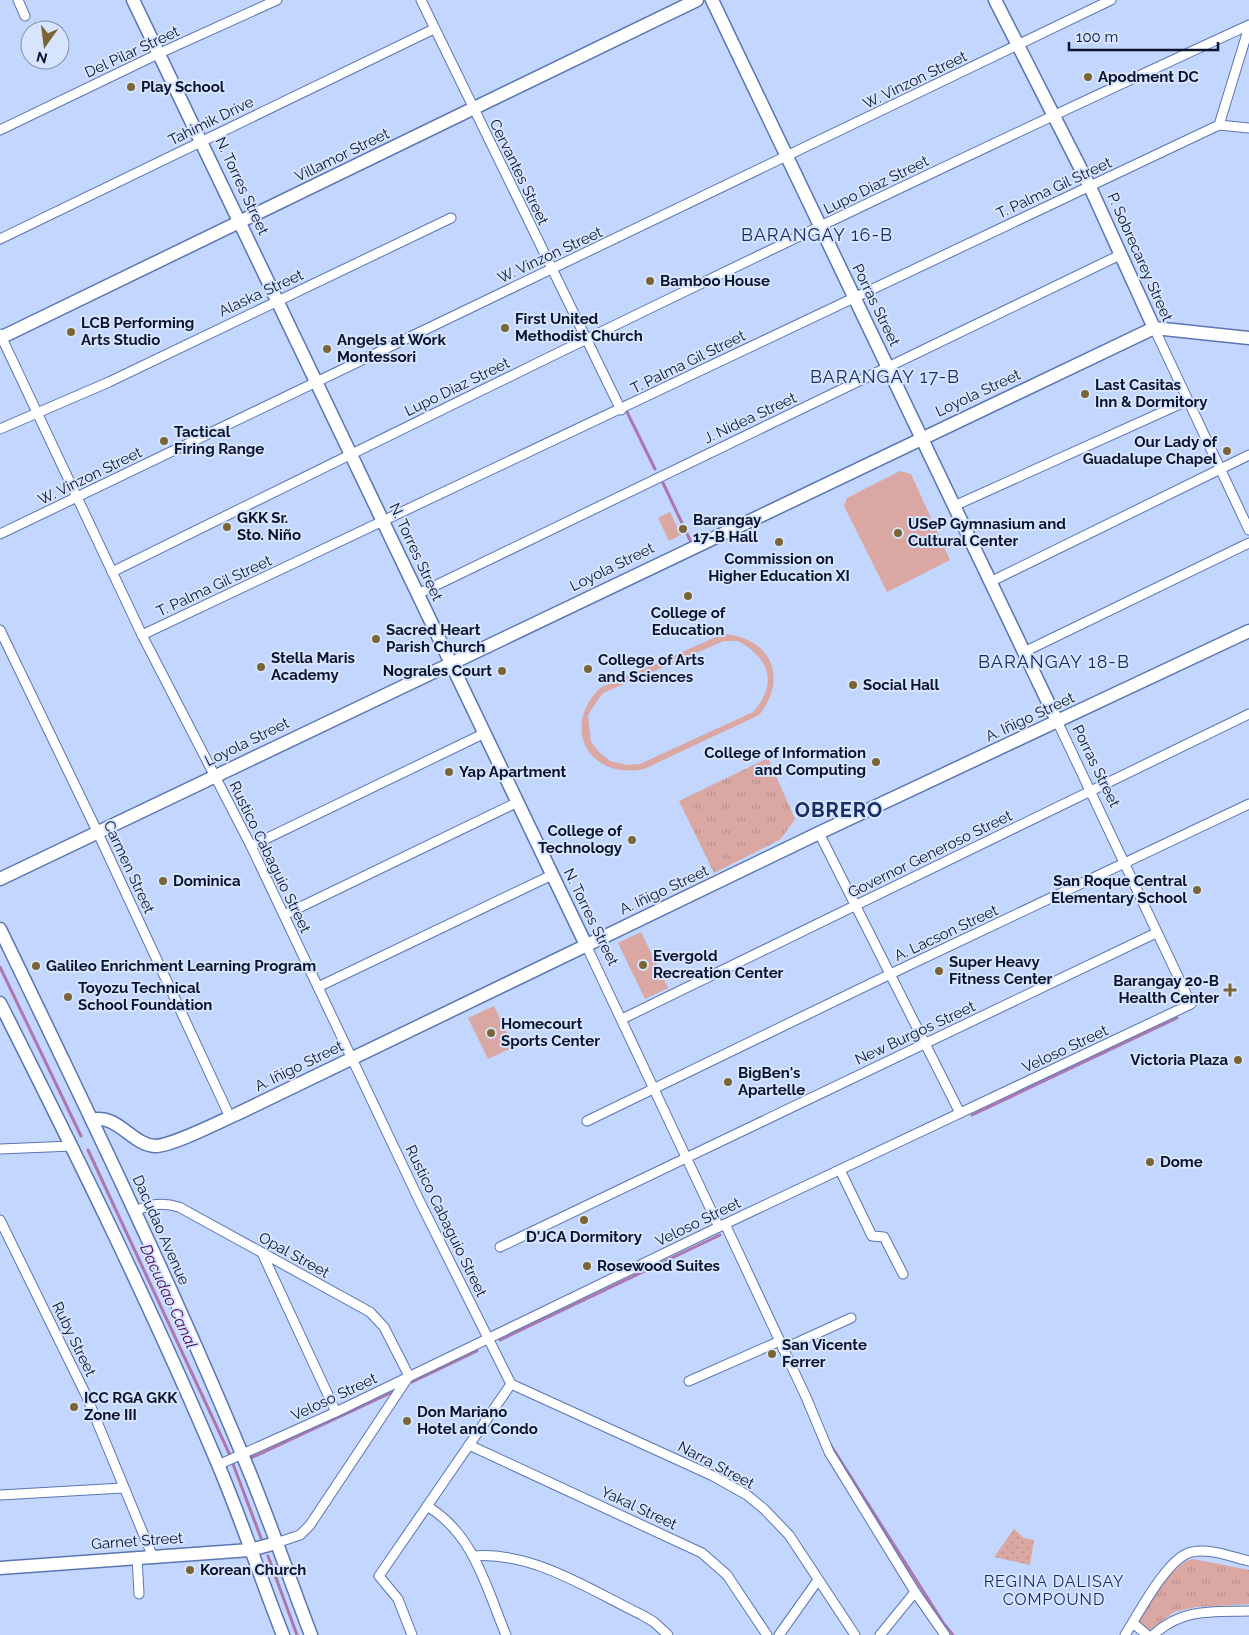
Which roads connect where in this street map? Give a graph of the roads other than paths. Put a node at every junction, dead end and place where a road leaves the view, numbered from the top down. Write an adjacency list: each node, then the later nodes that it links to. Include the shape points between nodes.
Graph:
1 (18, 0): 9 (street)
2 (133, 0): 13 (street, N. Torres Street)
3 (276, 0): 13 (street, Del Pilar Street)
4 (421, 0): 11 (street, Cervantes Street)
5 (697, 0): 14 (street, Villamor Street)
6 (712, 0): 20 (street, Porras Street)
7 (995, 0): 12 (street, P. Sobrecarey Street)
8 (1111, 0): 12 (street, W. Vinzon Street)
9 (25, 16)
10 (1249, 26): 15 (street, Lupo Diaz Street); 16 (street)
11 (434, 29): 14 (street, Cervantes Street); 19 (street, Tahimik Drive)
12 (1019, 45): 15 (street, P. Sobrecarey Street); 20 (street, W. Vinzon Street)
13 (160, 53): 18 (street, Del Pilar Street); 19 (street, N. Torres Street)
14 (472, 109): 23 (street, Villamor Street); 27 (street, Cervantes Street)
15 (1054, 114): 21 (street, P. Sobrecarey Street); 24 (street, Lupo Diaz Street)
16 (1220, 125): 17 (street); 21 (street, T. Palma Gil Street)
17 (1249, 128)
18 (0, 130)
19 (202, 140): 23 (street, N. Torres Street); 25 (street, Tahimik Drive)
20 (787, 157): 24 (street, Porras Street); 27 (street, W. Vinzon Street)
21 (1090, 187): 26 (street, P. Sobrecarey Street); 28 (street, T. Palma Gil Street)
22 (451, 218): 29 (street, Alaska Street)
23 (241, 222): 29 (street, N. Torres Street); 31 (street, Villamor Street)
24 (820, 227): 28 (street, Porras Street); 33 (street, Lupo Diaz Street)
25 (0, 239)
26 (1122, 254): 30 (street, P. Sobrecarey Street); 34 (street, J. Nidea Street)
27 (552, 268): 33 (street, Cervantes Street); 35 (street, W. Vinzon Street)
28 (854, 298): 34 (street, Porras Street); 37 (street, T. Palma Gil Street)
29 (278, 300): 35 (street, N. Torres Street); 38 (street, Alaska Street, via 109,382)
30 (1154, 328): 32 (street); 36 (street, P. Sobrecarey Street); 40 (street, Loyola Street)
31 (0, 336): 38 (street, Rustico Cabaguio Street)
32 (1249, 338)
33 (586, 339): 37 (street, Cervantes Street); 41 (street, Lupo Diaz Street)
34 (889, 368): 40 (street, Porras Street); 52 (street, J. Nidea Street)
35 (317, 381): 41 (street, N. Torres Street); 44 (street, W. Vinzon Street)
36 (1187, 401): 43 (street, P. Sobrecarey Street); 45 (street)
37 (620, 410): 46 (street, T. Palma Gil Street)
38 (36, 412): 39 (street, Alaska Street); 44 (street, Rustico Cabaguio Street)
39 (0, 429)
40 (921, 438): 45 (street, Porras Street); 57 (street, Loyola Street)
41 (351, 454): 46 (street, N. Torres Street); 50 (street, Lupo Diaz Street)
42 (1249, 455): 43 (street)
43 (1220, 469): 47 (street, P. Sobrecarey Street); 51 (street)
44 (77, 498): 48 (street, W. Vinzon Street); 50 (street, Rustico Cabaguio Street)
45 (954, 506): 51 (street, Porras Street)
46 (385, 522): 52 (street, N. Torres Street); 55 (street, T. Palma Gil Street)
47 (1249, 530)
48 (0, 534)
49 (1249, 543): 56 (street)
50 (112, 572): 55 (street, Rustico Cabaguio Street)
51 (990, 582): 56 (street, Porras Street)
52 (418, 594): 57 (street, N. Torres Street)
53 (0, 630): 65 (street, Carmen Street)
54 (1249, 631): 59 (street, A. Iñigo Street)
55 (142, 635): 61 (street, Rustico Cabaguio Street)
56 (1024, 652): 59 (street, Porras Street)
57 (451, 662): 60 (street, N. Torres Street); 61 (street, Loyola Street)
58 (1249, 714): 62 (street, Governor Generoso Street)
59 (1058, 723): 62 (street, Porras Street); 66 (street, A. Iñigo Street)
60 (485, 733): 63 (street, N. Torres Street); 67 (street)
61 (214, 776): 65 (street, Loyola Street); 67 (street, Rustico Cabaguio Street)
62 (1091, 792): 68 (street, Porras Street); 71 (street, Governor Generoso Street)
63 (518, 802): 69 (street, N. Torres Street); 72 (street)
64 (1249, 804): 68 (street, A. Lacson Street)
65 (98, 831): 70 (street, Loyola Street); 85 (street, Carmen Street)
66 (819, 834): 71 (street); 75 (street, A. Iñigo Street)
67 (251, 846): 72 (street, Rustico Cabaguio Street)
68 (1125, 863): 74 (street, Porras Street); 76 (street, A. Lacson Street)
69 (552, 875): 75 (street, N. Torres Street); 77 (street)
70 (0, 879)
71 (855, 905): 76 (street); 80 (street, Governor Generoso Street)
72 (284, 915): 77 (street, Rustico Cabaguio Street)
73 (0, 929): 86 (street, Dacudao Avenue)
74 (1156, 933): 79 (street, Porras Street); 81 (street, New Burgos Street)
75 (586, 944): 80 (street, N. Torres Street); 82 (street, A. Iñigo Street)
76 (890, 974): 81 (street); 83 (street, A. Lacson Street)
77 (318, 987): 82 (street, Rustico Cabaguio Street)
78 (0, 1003): 88 (street)
79 (1192, 1004): 84 (street, Veloso Street)
80 (622, 1019): 83 (street, N. Torres Street)
81 (925, 1044): 84 (street); 90 (street, New Burgos Street)
82 (352, 1059): 85 (street, A. Iñigo Street); 99 (street, Rustico Cabaguio Street)
83 (655, 1088): 87 (street, A. Lacson Street); 90 (street, N. Torres Street)
84 (960, 1113): 91 (street, Veloso Street)
85 (230, 1117): 86 (street, A. Iñigo Street, via 168,1144 156,1146 107,1120)
86 (92, 1120): 92 (street, Dacudao Avenue)
87 (587, 1121)
88 (72, 1146): 89 (street); 107 (street)
89 (0, 1149)
90 (686, 1156): 94 (street, N. Torres Street); 95 (street, New Burgos Street)
91 (840, 1170): 94 (street, Veloso Street); 97 (street, via 872,1236 884,1237)
92 (136, 1211): 96 (street, Opal Street, via 152,1204 178,1206); 106 (street, Dacudao Avenue)
93 (0, 1221): 108 (street, Ruby Street, via 86,1395)
94 (722, 1225): 99 (street, Veloso Street); 100 (street, N. Torres Street)
95 (500, 1247)
96 (263, 1254): 101 (street, Opal Street, via 370,1312 384,1327); 104 (street)
97 (904, 1274)
98 (851, 1318): 100 (street)
99 (489, 1338): 101 (street, Veloso Street); 103 (street, Rustico Cabaguio Street)
100 (781, 1345): 102 (street); 119 (street, N. Torres Street, via 824,1442)
101 (409, 1376): 104 (street, Veloso Street); 111 (street, via 310,1525 300,1535)
102 (690, 1381)
103 (511, 1384): 105 (street); 118 (street, Narra Street, via 734,1487 777,1521)
104 (336, 1412): 106 (street, Veloso Street)
105 (469, 1445): 110 (street); 128 (street, Yakal Street, via 702,1553 727,1575)
106 (242, 1455): 107 (street, Veloso Street); 111 (street, Dacudao Avenue)
107 (218, 1465): 112 (street)
108 (123, 1488): 109 (street); 113 (street, Ruby Street)
109 (0, 1495)
110 (427, 1506): 114 (street, via 457,1529); 125 (street, via 379,1576 398,1600)
111 (276, 1543): 112 (street, Garnet Street); 124 (street, Dacudao Avenue)
112 (250, 1550): 113 (street, Garnet Street); 123 (street)
113 (152, 1555): 115 (street, Garnet Street)
114 (474, 1556): 126 (street); 127 (street, via 505,1557 542,1567 642,1615)
115 (137, 1557): 117 (street, Garnet Street); 120 (street)
116 (1249, 1561): 122 (street, via 1203,1551 1186,1553 1173,1564)
117 (0, 1568)
118 (818, 1580): 129 (street); 130 (street, Narra Street)
119 (915, 1592): 131 (street); 132 (street, N. Torres Street)
120 (139, 1594)
121 (1249, 1611): 135 (street, via 1186,1614 1173,1619)
122 (1133, 1623): 133 (street); 134 (street)
123 (282, 1635)
124 (311, 1635)
125 (412, 1635)
126 (506, 1635)
127 (668, 1635)
128 (767, 1635)
129 (779, 1635)
130 (855, 1635)
131 (880, 1635)
132 (945, 1635)
133 (1124, 1635)
134 (1147, 1635)
135 (1153, 1635)

